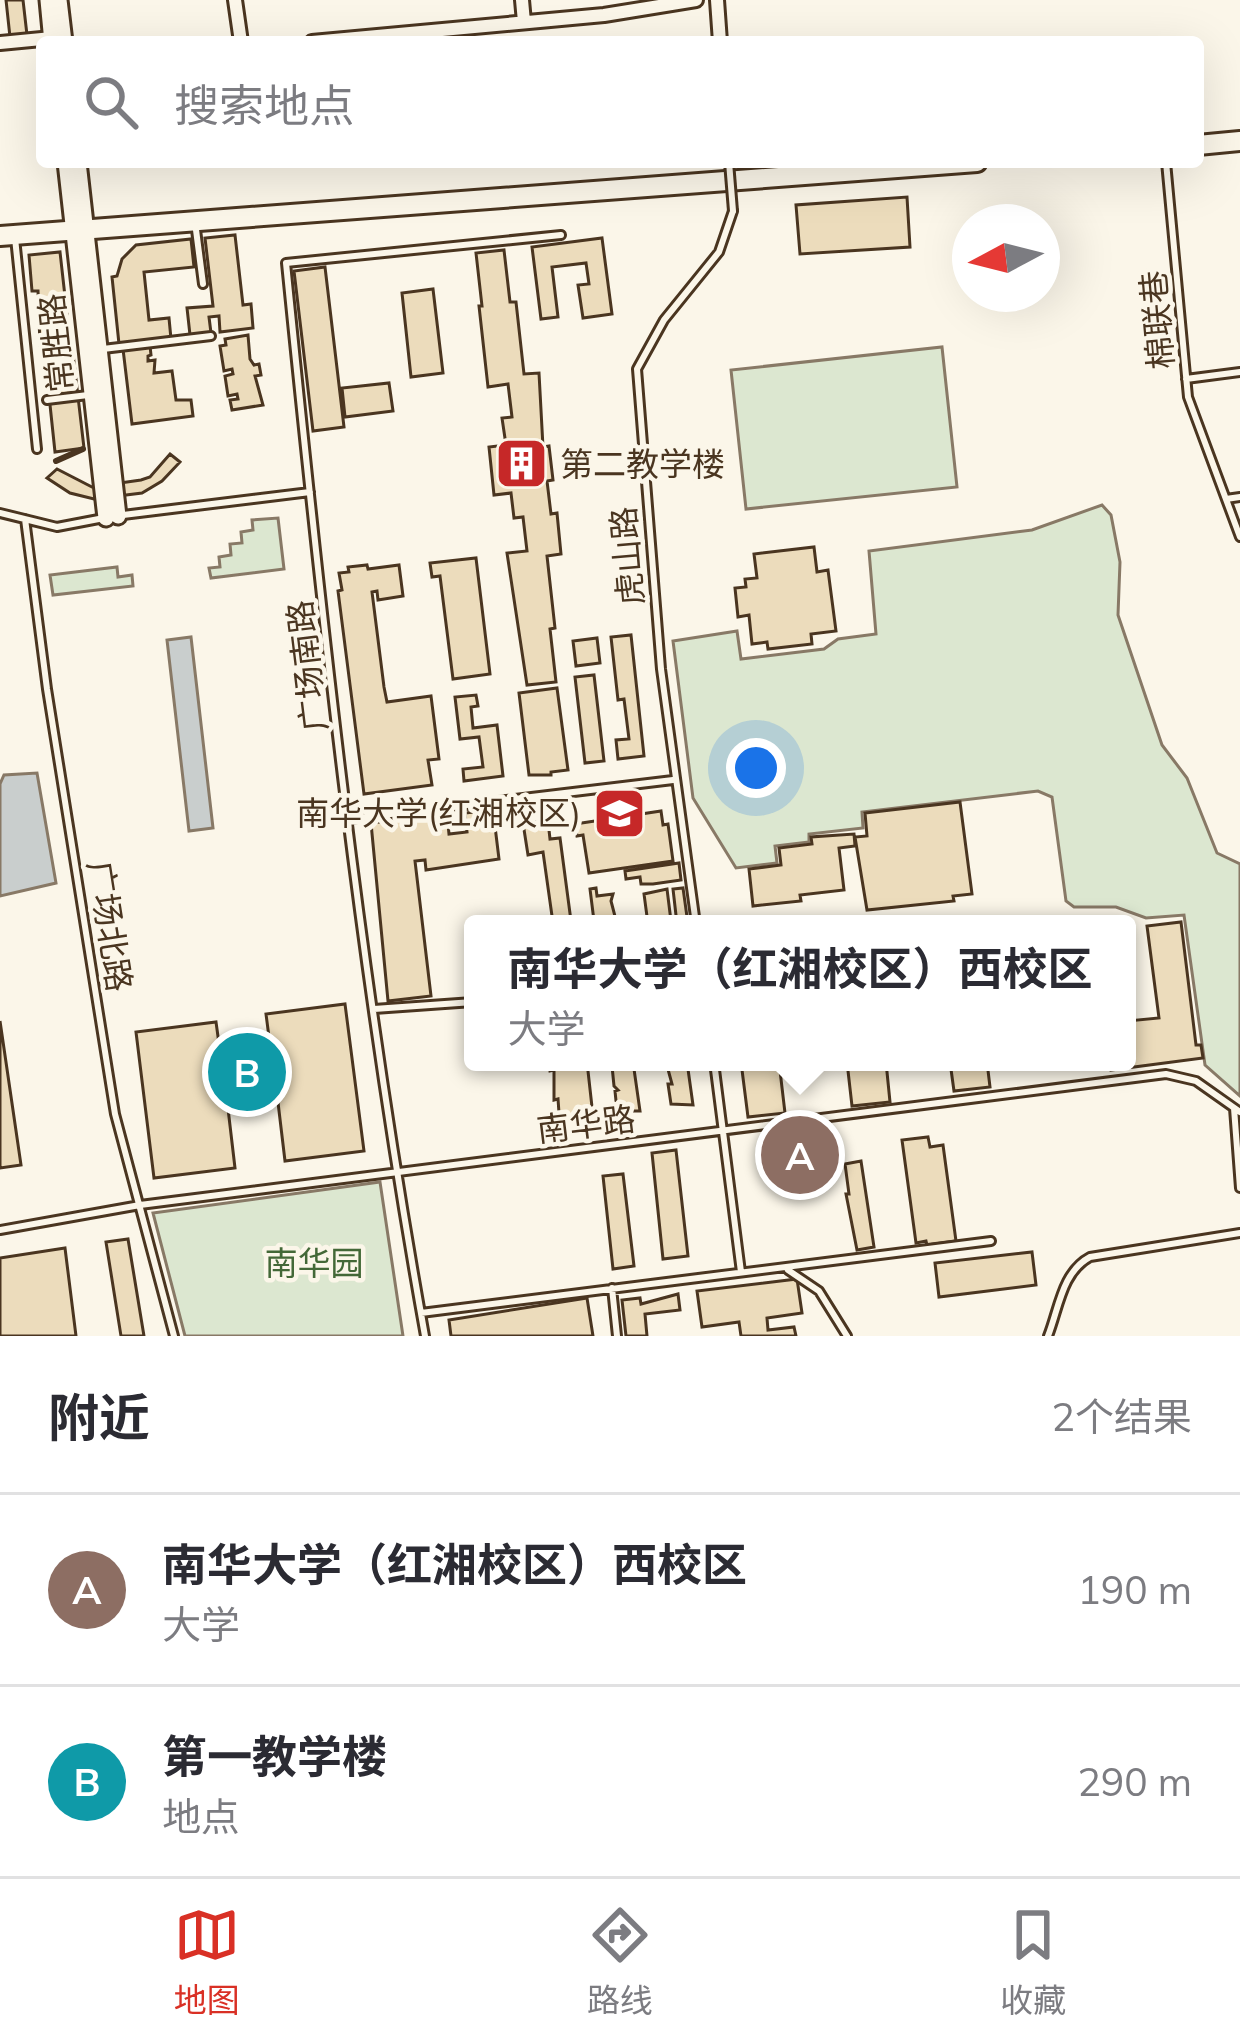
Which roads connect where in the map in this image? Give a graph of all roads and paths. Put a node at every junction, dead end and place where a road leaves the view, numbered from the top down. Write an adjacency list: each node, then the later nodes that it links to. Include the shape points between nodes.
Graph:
1 (48, 0): 8 (street)
2 (59, 0): 9 (street)
3 (235, 0): 10 (street)
4 (522, 0): 7 (street)
5 (696, 0): 7 (street)
6 (717, 0): 12 (street)
7 (524, 22): 11 (street)
8 (55, 36)
9 (56, 36)
10 (240, 36)
11 (376, 36)
12 (720, 36)
13 (36, 42): 14 (street)
14 (0, 43)
15 (1240, 131): 16 (main road)
16 (1204, 134)
17 (1240, 142): 18 (main road)
18 (1204, 145)
19 (67, 168): 26 (street, 常胜路)
20 (78, 168): 26 (street, 常胜路)
21 (729, 168): 44 (lane, 虎山路, bridge, via 733,211 719,252 664,320 637,370)
22 (757, 168): 26 (main road)
23 (897, 168): 25 (main road)
24 (1167, 168): 33 (lane, 棉联巷)
25 (195, 221): 26 (main road); 29 (lane)
26 (79, 224): 27 (main road); 31 (street, 常胜路)
27 (5, 232): 36 (lane)
28 (561, 235): 37 (lane, 广场南路, via 286,263)
29 (203, 284)
30 (211, 336): 31 (lane)
31 (93, 350): 34 (street, 常胜路)
32 (1240, 372): 33 (lane)
33 (1186, 379): 39 (lane, 棉联巷)
34 (98, 394): 35 (lane); 41 (street, 常胜路)
35 (47, 400)
36 (37, 449)
37 (310, 492): 41 (lane); 45 (lane, 广场南路)
38 (1240, 497): 39 (lane)
39 (1226, 499): 43 (lane, 棉联巷)
40 (0, 512): 42 (lane)
41 (112, 517): 42 (lane, via 57,527)
42 (25, 519): 54 (lane, 广场北路, via 116,1114)
43 (1240, 537)
44 (675, 779): 45 (lane); 46 (lane, 虎山路)
45 (350, 819): 48 (lane, 广场南路)
46 (695, 915)
47 (464, 1003): 48 (lane)
48 (374, 1009): 52 (lane, 广场南路)
49 (714, 1071): 51 (lane)
50 (1237, 1110): 51 (lane, 南华路, via 1196,1082 1166,1074); 53 (lane)
51 (722, 1132): 52 (lane, 南华路); 59 (lane)
52 (395, 1171): 54 (lane, 南华路); 61 (lane, 广场南路)
53 (1240, 1188)
54 (140, 1204): 55 (lane, 南华路); 62 (lane, 广场北路)
55 (0, 1229)
56 (1240, 1233): 66 (lane, via 1090,1256 1066,1281)
57 (991, 1241): 58 (lane)
58 (785, 1268): 59 (lane); 65 (lane, via 819,1291)
59 (741, 1272): 60 (lane)
60 (612, 1288): 61 (lane); 64 (lane)
61 (421, 1313): 63 (lane, 广场南路)
62 (174, 1336)
63 (425, 1336)
64 (617, 1336)
65 (850, 1336)
66 (1048, 1336)

